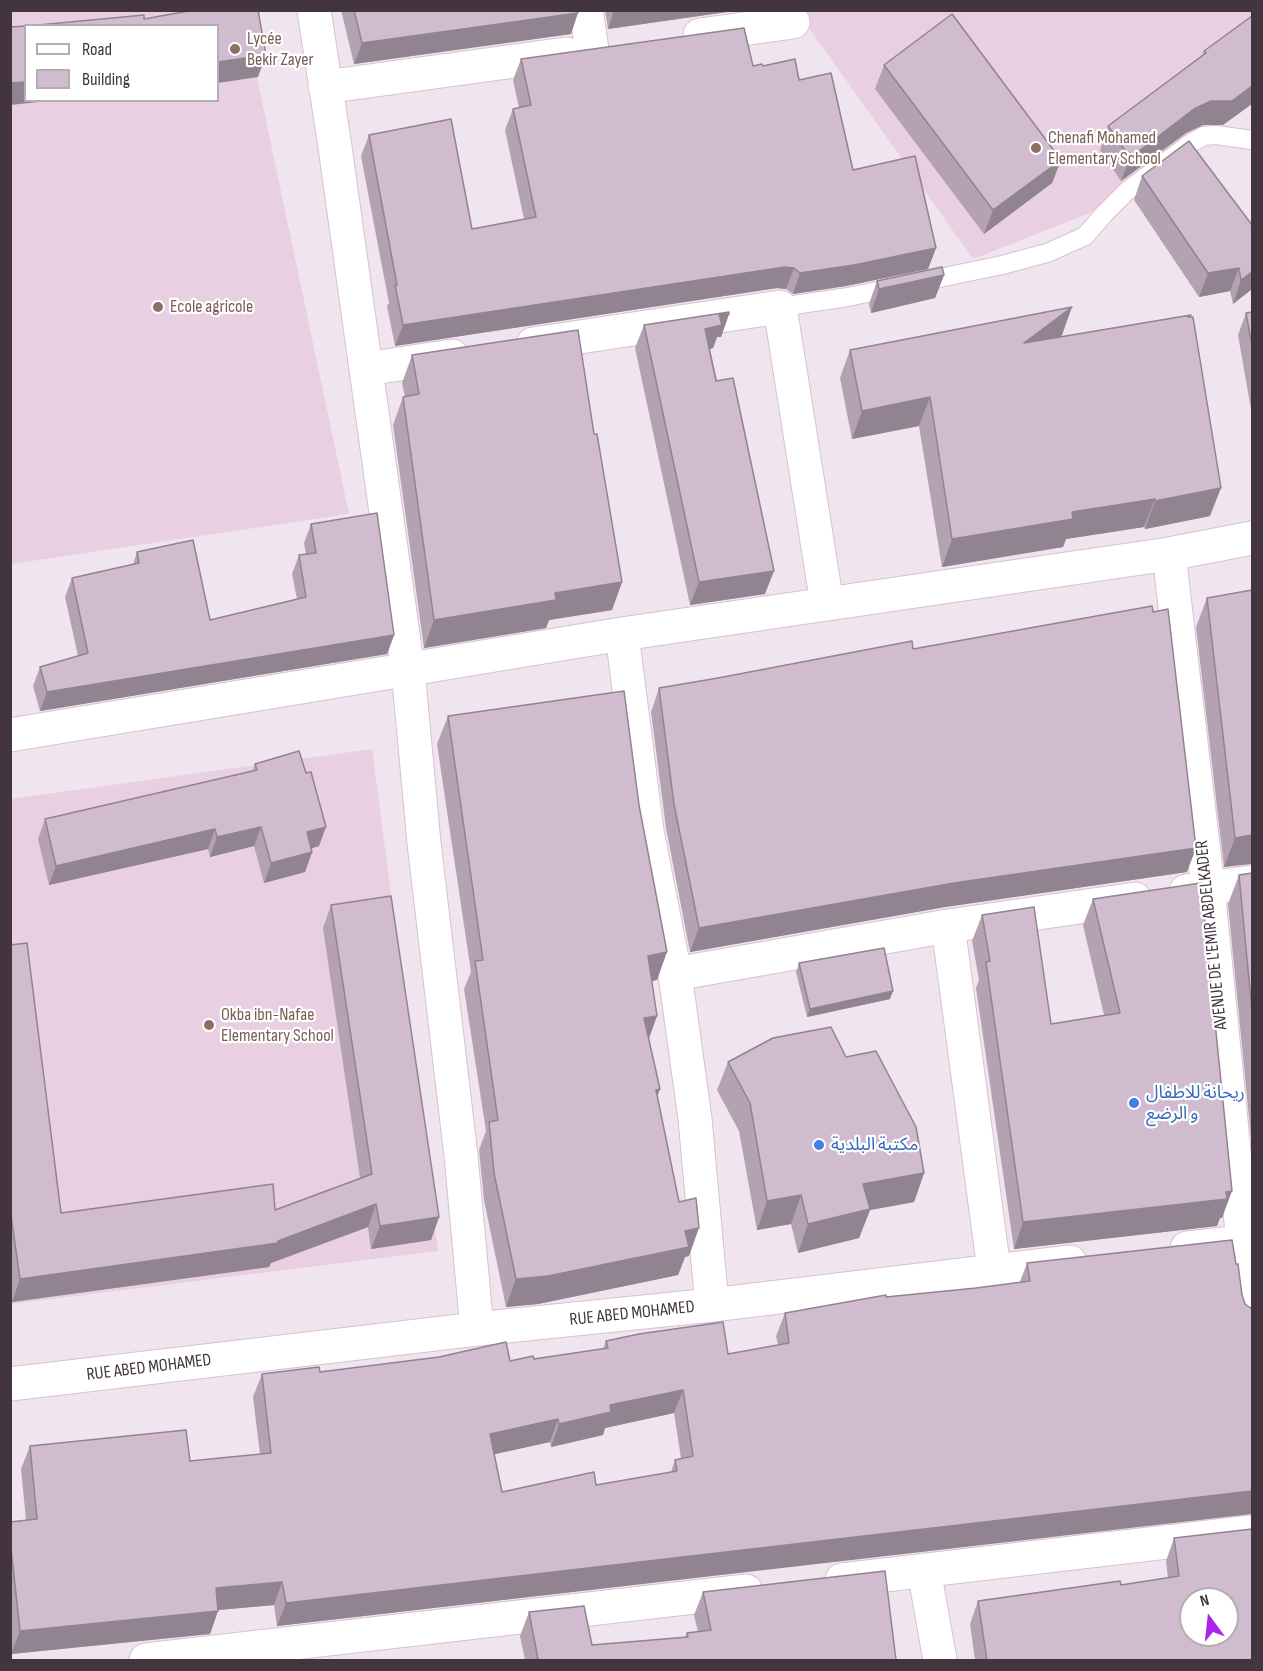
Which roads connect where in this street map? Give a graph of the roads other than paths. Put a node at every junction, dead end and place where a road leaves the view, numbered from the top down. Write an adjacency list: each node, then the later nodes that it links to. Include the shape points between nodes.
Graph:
1 (314, 10): 5 (street)
2 (586, 10): 5 (street, via 604,48)
3 (793, 22): 4 (street)
4 (675, 38)
5 (325, 87): 8 (street)
6 (1252, 140): 7 (lane, via 1216,135 1191,143 1127,191 1085,236 1047,253 859,295)
7 (780, 307): 8 (street); 11 (street)
8 (366, 369): 13 (street)
9 (1252, 538): 10 (street)
10 (1169, 554): 11 (street); 16 (street, AVENUE DE L'EMIR ABDELKADER)
11 (827, 604): 12 (street)
12 (622, 634): 13 (street); 18 (street, via 647,831)
13 (408, 670): 14 (street); 25 (street)
14 (10, 735)
15 (1252, 882): 16 (street)
16 (1208, 888): 17 (street); 19 (street, AVENUE DE L'EMIR ABDELKADER)
17 (948, 926): 18 (street); 22 (street)
18 (675, 974): 23 (street, via 695,1119)
19 (1248, 1241): 20 (street); 24 (street, AVENUE DE L'EMIR ABDELKADER)
20 (1160, 1251)
21 (1101, 1258): 22 (street, RUE ABED MOHAMED)
22 (994, 1270): 23 (street, RUE ABED MOHAMED)
23 (712, 1305): 25 (street, RUE ABED MOHAMED)
24 (1252, 1316)
25 (477, 1329): 26 (street, RUE ABED MOHAMED)
26 (10, 1384)
27 (1252, 1532): 28 (street)
28 (924, 1570): 29 (street); 32 (street)
29 (808, 1584)
30 (773, 1588): 31 (street)
31 (146, 1660)
32 (940, 1660)

